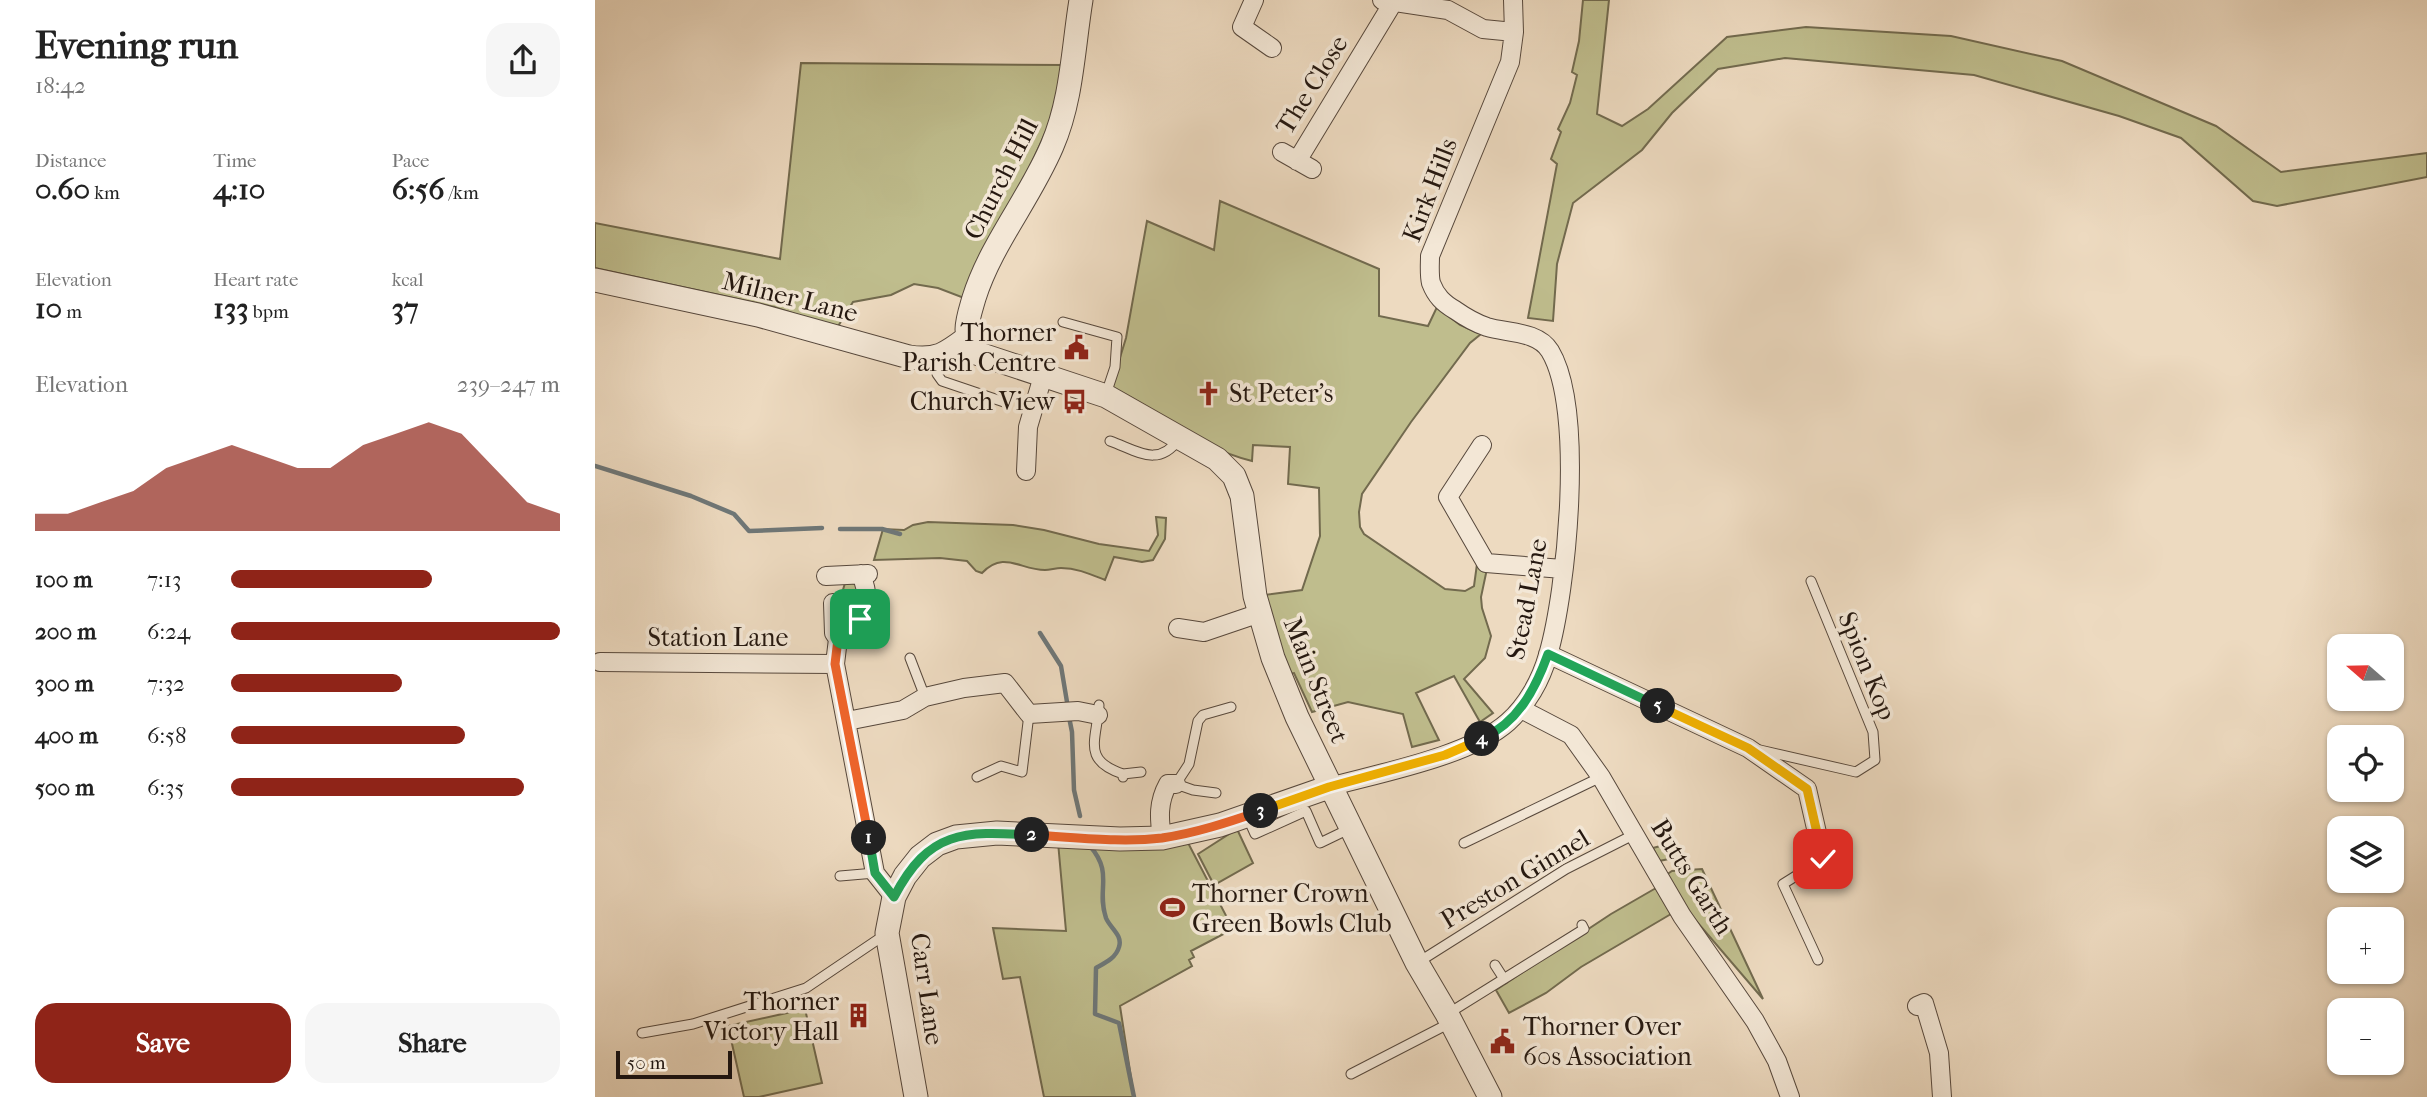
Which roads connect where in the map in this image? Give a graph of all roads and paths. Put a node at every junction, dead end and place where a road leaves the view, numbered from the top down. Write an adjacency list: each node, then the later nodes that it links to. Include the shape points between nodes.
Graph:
1 (1081, 0): 11 (street, Church Hill, via 1061,122 1040,172 983,275)
2 (1254, 0): 6 (street, via 1242,27)
3 (1513, 0): 5 (street, Kirk Hills)
4 (1388, 1): 5 (street, via 1448,10 1483,29); 7 (street, The Close)
5 (1514, 32): 10 (street, Kirk Hills, via 1510,62 1430,256 1431,282 1440,300 1473,322)
6 (1272, 48)
7 (1297, 161)
8 (595, 280): 12 (street, Milner Lane, via 758,315 909,357)
9 (1063, 322): 14 (lane, via 1117,337 1115,367)
10 (1534, 337): 20 (street, Stead Lane, via 1550,349 1567,414 1571,488)
11 (967, 338): 12 (street); 13 (street, via 977,353)
12 (936, 357): 15 (lane, via 942,381)
13 (1043, 376): 14 (street); 19 (street, via 1028,427)
14 (1106, 396): 16 (street)
15 (1004, 402)
16 (1180, 438): 17 (lane, via 1167,454 1154,456); 24 (street, Main Street, via 1227,467 1239,484)
17 (1111, 441)
18 (1482, 445): 20 (street, via 1448,497 1486,563)
19 (1026, 471)
20 (1563, 569): 27 (street, Stead Lane)
21 (826, 576): 26 (street, via 865,574 868,602 860,619)
22 (1811, 581): 37 (lane, Spion Kop, via 1873,732 1875,760 1856,772)
23 (833, 603): 26 (street)
24 (1260, 614): 25 (street, via 1203,632); 42 (street, Main Street, via 1273,658)
25 (1178, 628)
26 (838, 639): 30 (street)
27 (1548, 654): 33 (street, Stead Lane); 37 (street)
28 (911, 658): 31 (lane)
29 (600, 662): 30 (street, Station Lane)
30 (835, 664): 36 (street)
31 (925, 697): 35 (street, via 1005,683); 36 (street, via 903,710)
32 (1231, 707): 41 (lane, via 1203,715 1198,721 1189,764)
33 (1521, 709): 40 (street, Butts Garth, via 1571,735); 42 (street, Stead Lane, via 1495,733 1445,755)
34 (1099, 710): 35 (street); 38 (lane, via 1096,758 1123,775)
35 (1029, 714): 39 (lane, via 1022,772 1002,766)
36 (847, 721): 50 (street)
37 (1748, 748): 49 (street, via 1807,789)
38 (1141, 772)
39 (977, 777)
40 (1601, 778): 46 (street, Butts Garth); 48 (lane)
41 (1176, 784): 43 (lane); 47 (street, via 1168,784 1162,794)
42 (1329, 787): 44 (street, Carr Lane); 45 (street, Main Street)
43 (1216, 793)
44 (1247, 816): 45 (lane, via 1255,834 1306,811 1321,842); 47 (street, Carr Lane)
45 (1350, 828): 56 (street, Main Street)
46 (1635, 834): 56 (lane, Preston Ginnel, via 1566,869); 65 (street, Butts Garth, via 1682,916 1755,1021)
47 (1162, 838): 52 (street, Carr Lane, via 997,833 956,837 920,857)
48 (1464, 843)
49 (1832, 860): 55 (lane, via 1783,884)
50 (875, 873): 51 (lane); 52 (street)
51 (840, 876)
52 (894, 897): 54 (street, Carr Lane)
53 (1582, 925): 58 (lane, via 1584,929)
54 (887, 933): 61 (lane, via 806,988 693,1024); 63 (street, Carr Lane)
55 (1818, 960)
56 (1417, 962): 60 (street, Main Street)
57 (1495, 965): 58 (lane)
58 (1504, 979): 60 (lane)
59 (1917, 1006): 66 (street, via 1924,1003 1939,1053)
60 (1450, 1018): 62 (lane); 64 (street, Main Street)
61 (642, 1033)
62 (1351, 1074)
63 (916, 1097)
64 (1490, 1097)
65 (1790, 1097)
66 (1942, 1097)

